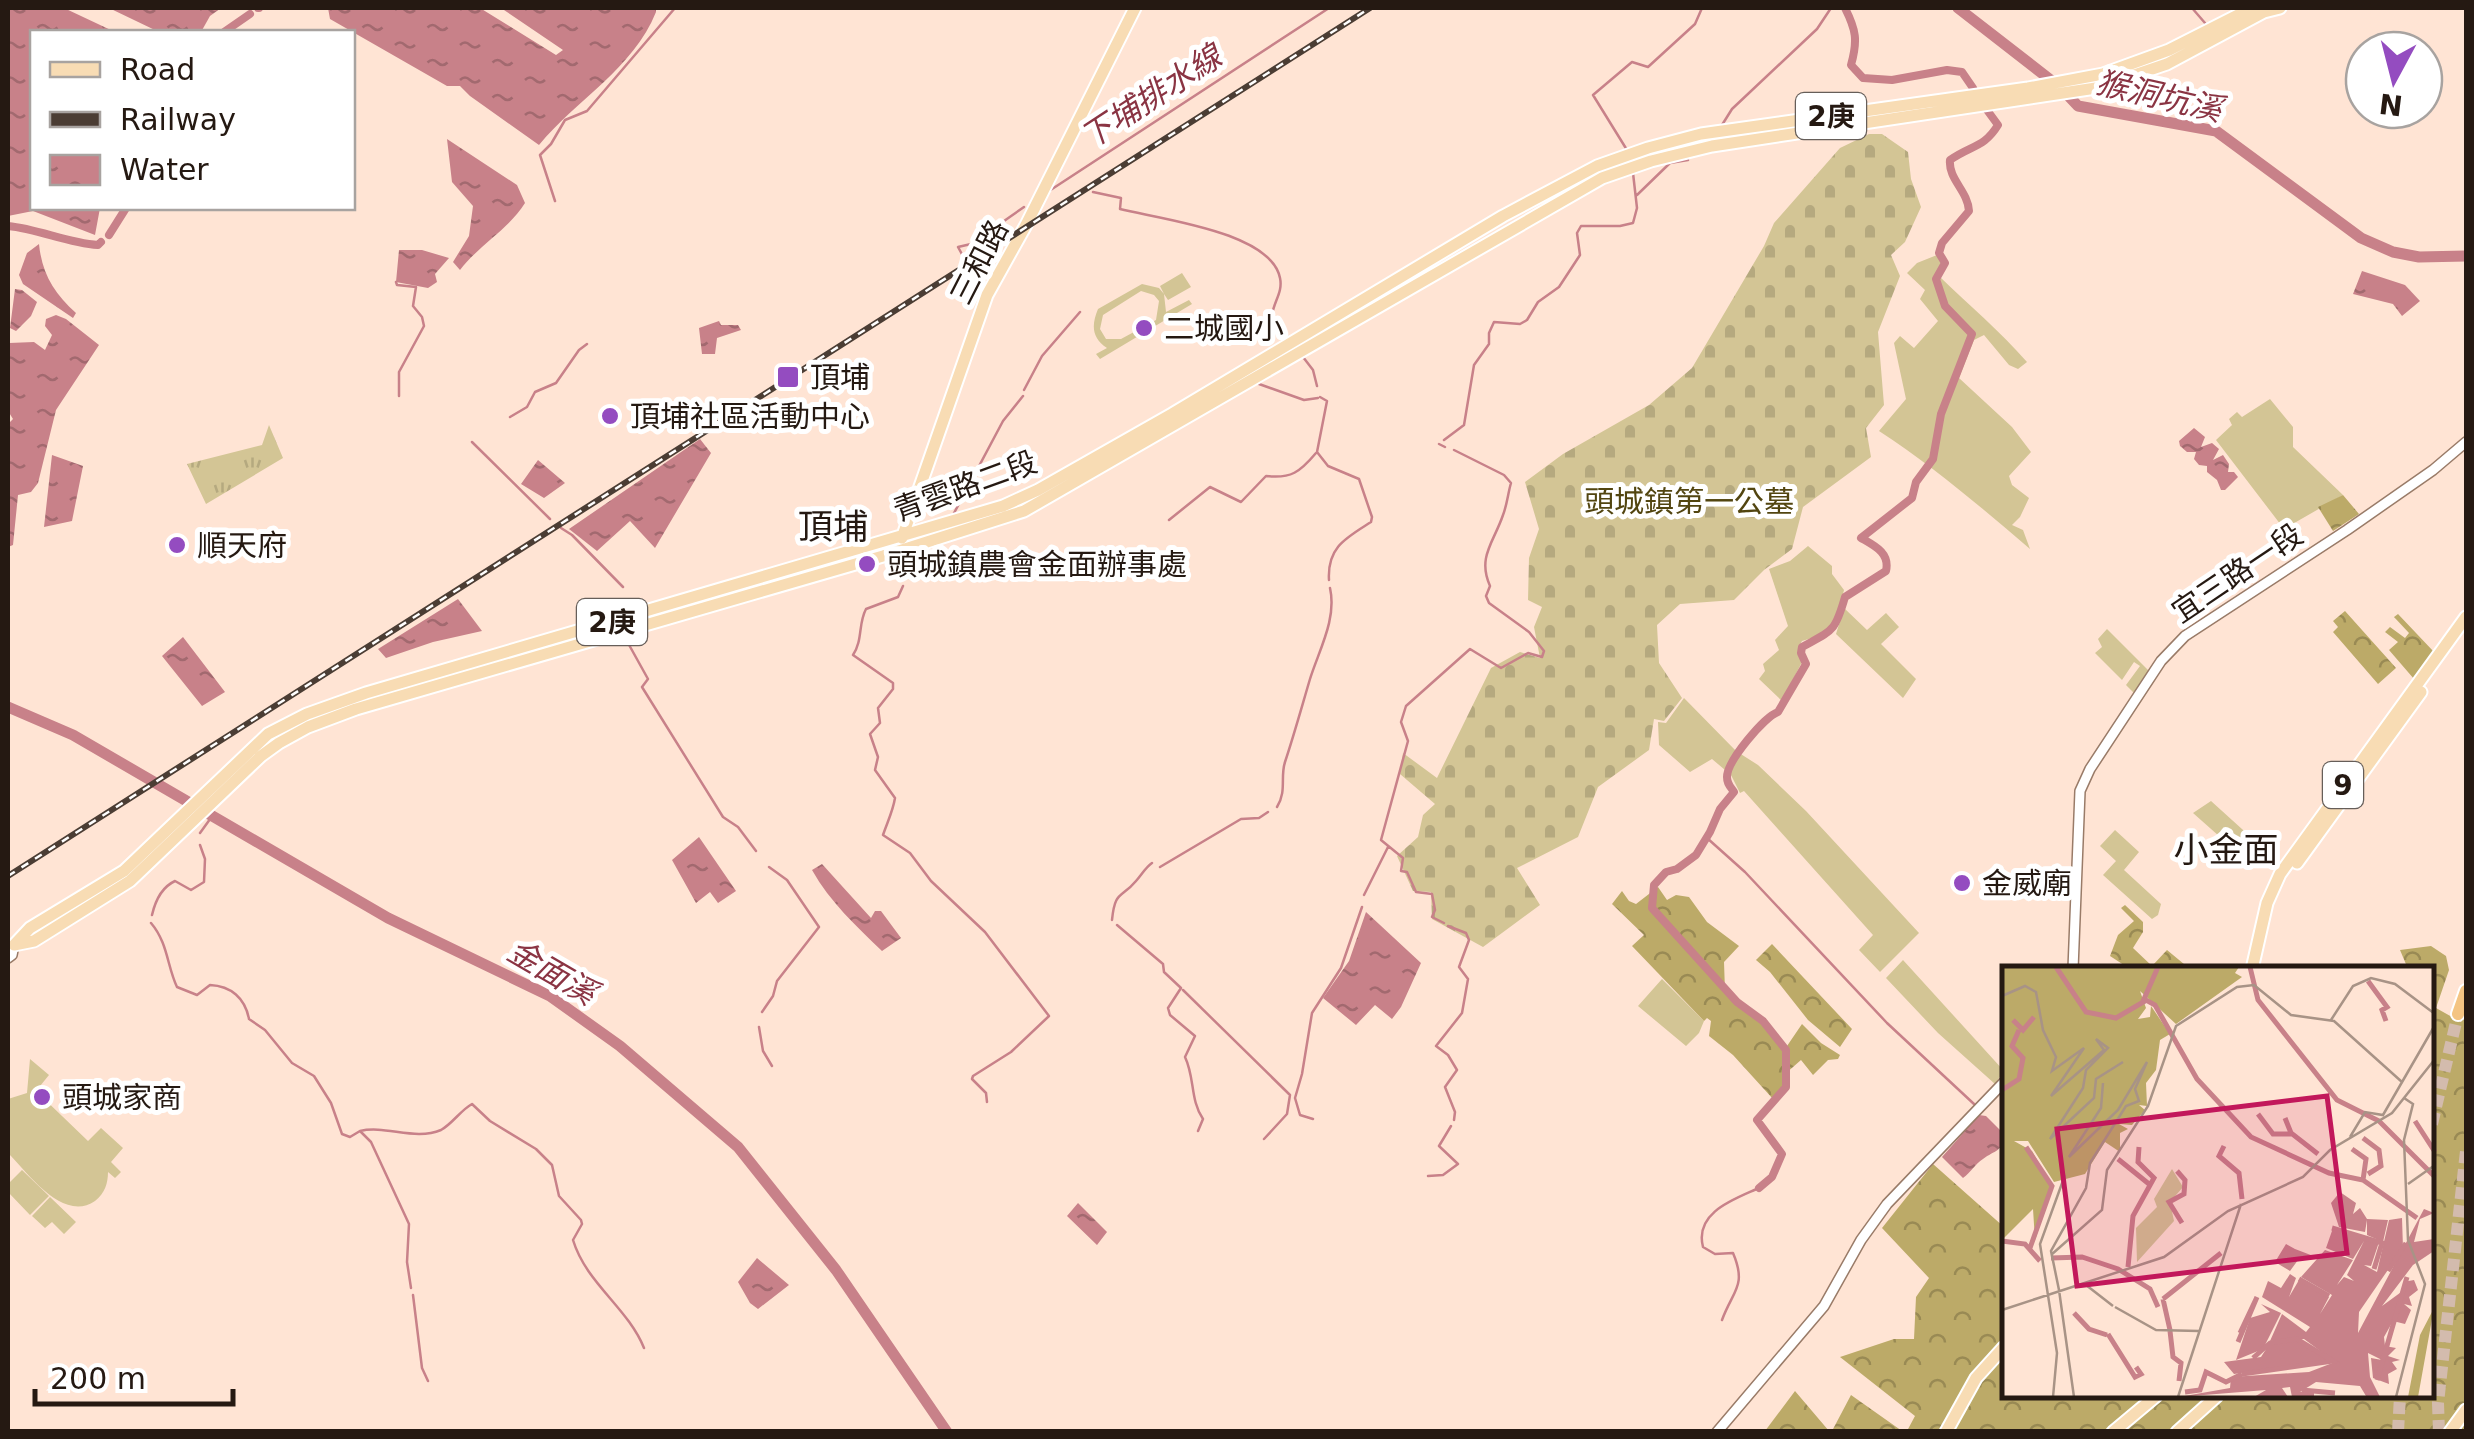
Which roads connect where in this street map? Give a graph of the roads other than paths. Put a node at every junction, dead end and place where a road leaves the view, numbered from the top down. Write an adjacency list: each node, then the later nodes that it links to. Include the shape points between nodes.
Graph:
1 (1135, 8): 7 (main road, 三和路, via 986,294)
2 (2252, 8): 4 (main road, 2庚, via 2169,50 2082,78 1701,134)
3 (2280, 8): 4 (main road, 2庚, via 2167,64 2096,88)
4 (1649, 154): 5 (main road, 青雲路二段 / 2庚, via 1622,163)
5 (1173, 415): 7 (main road, 青雲路二段 / 2庚, via 1003,506); 8 (main road, 青雲路二段 / 2庚, via 1024,512)
6 (2466, 442): 14 (street, 宜三路一段, via 2347,530 2196,627 2161,661 2080,792)
7 (903, 536): 8 (main road, 三和路); 11 (main road, 青雲路二段 / 2庚, via 307,714 253,745)
8 (898, 552): 11 (main road, 青雲路二段 / 2庚, via 356,709 279,743)
9 (2466, 617): 15 (main road, 9, via 2280,874 2267,903)
10 (2466, 629): 16 (main road, 9, via 2281,886)
11 (212, 796): 12 (main road, 2庚, via 124,872); 12 (main road, 2庚, via 130,881 34,941)
12 (10, 946): 13 (street)
13 (8, 958)
14 (2073, 966)
15 (2256, 966)
16 (2257, 966)
17 (2466, 990): 18 (highway)
18 (2458, 1014)
19 (2002, 1084): 24 (street, via 1886,1204 1824,1306)
20 (2002, 1349): 25 (main road, via 1976,1378)
21 (2152, 1399): 26 (main road)
22 (2214, 1399): 27 (main road)
23 (2466, 1410): 28 (main road)
24 (1717, 1432)
25 (1946, 1432)
26 (2112, 1432)
27 (2176, 1432)
28 (2450, 1432)

